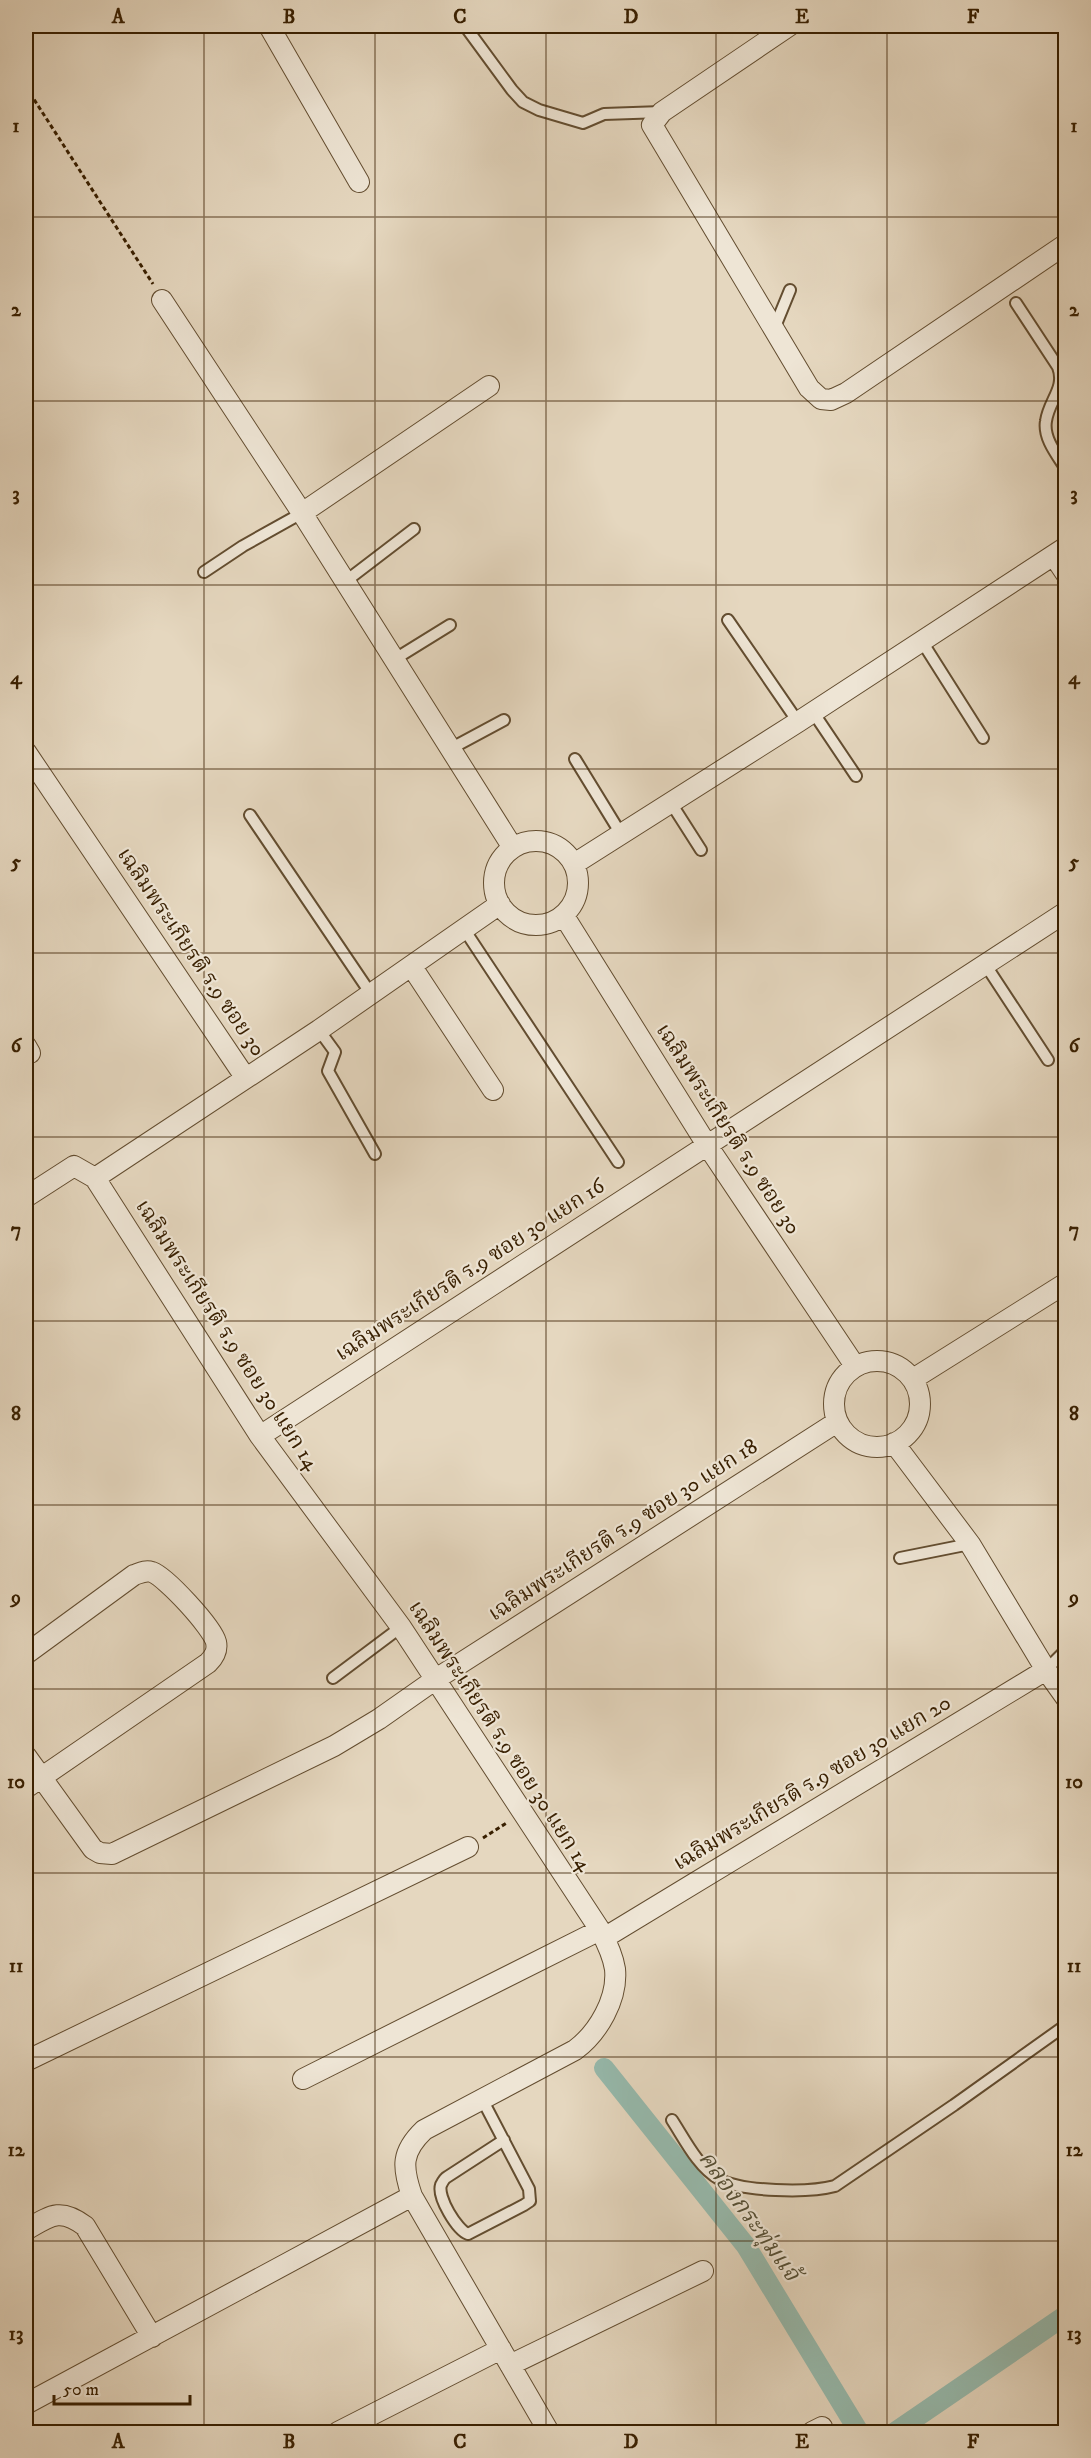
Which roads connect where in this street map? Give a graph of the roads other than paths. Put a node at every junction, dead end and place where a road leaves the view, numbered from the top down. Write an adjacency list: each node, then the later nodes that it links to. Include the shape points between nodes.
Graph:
1 (269, 26): 5 (street)
2 (465, 26): 4 (lane, via 512,90 539,110 583,123 604,114)
3 (789, 26): 4 (street)
4 (662, 112): 10 (street, via 652,125 654,131)
5 (359, 182)
6 (1065, 244): 10 (street, via 831,400 821,399 809,388)
7 (790, 290): 10 (lane)
8 (162, 300): 13 (street)
9 (1016, 303): 12 (lane, via 1062,376 1045,422 1049,440)
10 (773, 329)
11 (489, 386): 13 (street)
12 (1065, 469)
13 (302, 513): 16 (lane); 18 (street)
14 (414, 530): 18 (lane)
15 (1060, 552): 17 (street); 21 (street)
16 (204, 572)
17 (1065, 574)
18 (346, 581): 22 (street)
19 (728, 620): 23 (lane)
20 (450, 625): 22 (lane)
21 (921, 640): 23 (street); 25 (lane)
22 (395, 659): 26 (street)
23 (805, 717): 29 (lane); 30 (street)
24 (504, 720): 26 (lane)
25 (983, 738)
26 (450, 749): 33 (street)
27 (26, 752): 45 (street, เฉลิมพระเกียรติ ร.9 ซอย 30)
28 (575, 759): 32 (lane)
29 (856, 776)
30 (670, 803): 32 (street); 34 (lane)
31 (250, 815): 42 (lane)
32 (621, 834): 35 (street)
33 (513, 848): 35 (street, via 526,842 547,843 565,853); 36 (street, via 495,873)
34 (701, 850)
35 (574, 864): 38 (street, via 578,892)
36 (500, 904): 38 (street, via 517,921 529,925 553,922); 39 (street, เฉลิมพระเกียรติ ร.9 ซอย 30)
37 (1065, 912): 40 (street, เฉลิมพระเกียรติ ร.9 ซอย 30 แยก 16)
38 (564, 916): 47 (street, เฉลิมพระเกียรติ ร.9 ซอย 30)
39 (464, 929): 41 (street, เฉลิมพระเกียรติ ร.9 ซอย 30); 49 (lane)
40 (985, 964): 44 (lane); 47 (street, เฉลิมพระเกียรติ ร.9 ซอย 30 แยก 16)
41 (411, 967): 42 (street, เฉลิมพระเกียรติ ร.9 ซอย 30); 46 (street)
42 (371, 994): 43 (street, เฉลิมพระเกียรติ ร.9 ซอย 30)
43 (319, 1030): 45 (street, เฉลิมพระเกียรติ ร.9 ซอย 30); 48 (lane, via 334,1052 328,1071)
44 (1048, 1060)
45 (245, 1077): 50 (street)
46 (493, 1090)
47 (707, 1145): 53 (street, เฉลิมพระเกียรติ ร.9 ซอย 30); 56 (street, เฉลิมพระเกียรติ ร.9 ซอย 30 แยก 16)
48 (375, 1154)
49 (618, 1162)
50 (95, 1178): 51 (street, via 74,1166); 56 (street, เฉลิมพระเกียรติ ร.9 ซอย 30 แยก 14)
51 (26, 1197)
52 (1065, 1283): 54 (street)
53 (855, 1366): 54 (street, via 867,1361 886,1362 903,1369); 55 (street, via 838,1384 834,1396)
54 (913, 1379): 57 (street, via 920,1405 918,1418 911,1431)
55 (837, 1422): 57 (street, via 858,1443 873,1447); 65 (street, เฉลิมพระเกียรติ ร.9 ซอย 30 แยก 18)
56 (260, 1436): 60 (street, เฉลิมพระเกียรติ ร.9 ซอย 30 แยก 14)
57 (894, 1443): 58 (street)
58 (970, 1544): 59 (lane); 63 (street)
59 (900, 1558)
60 (401, 1627): 64 (lane); 65 (street, เฉลิมพระเกียรติ ร.9 ซอย 30 แยก 14)
61 (1065, 1650): 63 (lane)
62 (26, 1654): 68 (street, via 134,1575 145,1571 166,1580 212,1632 217,1644 208,1663)
63 (1046, 1670): 66 (street); 70 (street, เฉลิมพระเกียรติ ร.9 ซอย 30 แยก 20)
64 (333, 1678)
65 (436, 1679): 68 (street, เฉลิมพระเกียรติ ร.9 ซอย 30 แยก 18, via 334,1746 112,1854 93,1849); 70 (street, เฉลิมพระเกียรติ ร.9 ซอย 30 แยก 14)
66 (1065, 1698)
67 (26, 1756): 68 (street, เฉลิมพระเกียรติ ร.9 ซอย 30 แยก 18)
68 (33, 1782)
69 (468, 1847): 72 (street)
70 (602, 1934): 73 (street, เฉลิมพระเกียรติ ร.9 ซอย 30 แยก 20); 74 (street, เฉลิมพระเกียรติ ร.9 ซอย 30 แยก 14, via 615,1973 602,2020 590,2039)
71 (1065, 2025): 75 (lane, via 954,2106 835,2186 820,2190 753,2188 720,2179 701,2163)
72 (26, 2061)
73 (303, 2079)
74 (482, 2099): 76 (lane); 77 (street, เฉลิมพระเกียรติ ร.9 ซอย 30 แยก 14, via 424,2130 412,2141 404,2167)
75 (672, 2120)
76 (504, 2140): 76 (lane, via 441,2184 440,2193 462,2232 479,2230 530,2201 529,2189)
77 (412, 2196): 80 (street); 81 (street, เฉลิมพระเกียรติ ร.9 ซอย 30 แยก 14)
78 (26, 2230): 80 (street, via 61,2214 74,2217 85,2226)
79 (703, 2271): 81 (street)
80 (152, 2337): 82 (street)
81 (505, 2357): 83 (street); 84 (street, เฉลิมพระเกียรติ ร.9 ซอย 30 แยก 14)
82 (26, 2404)
83 (338, 2433)
84 (549, 2433)

